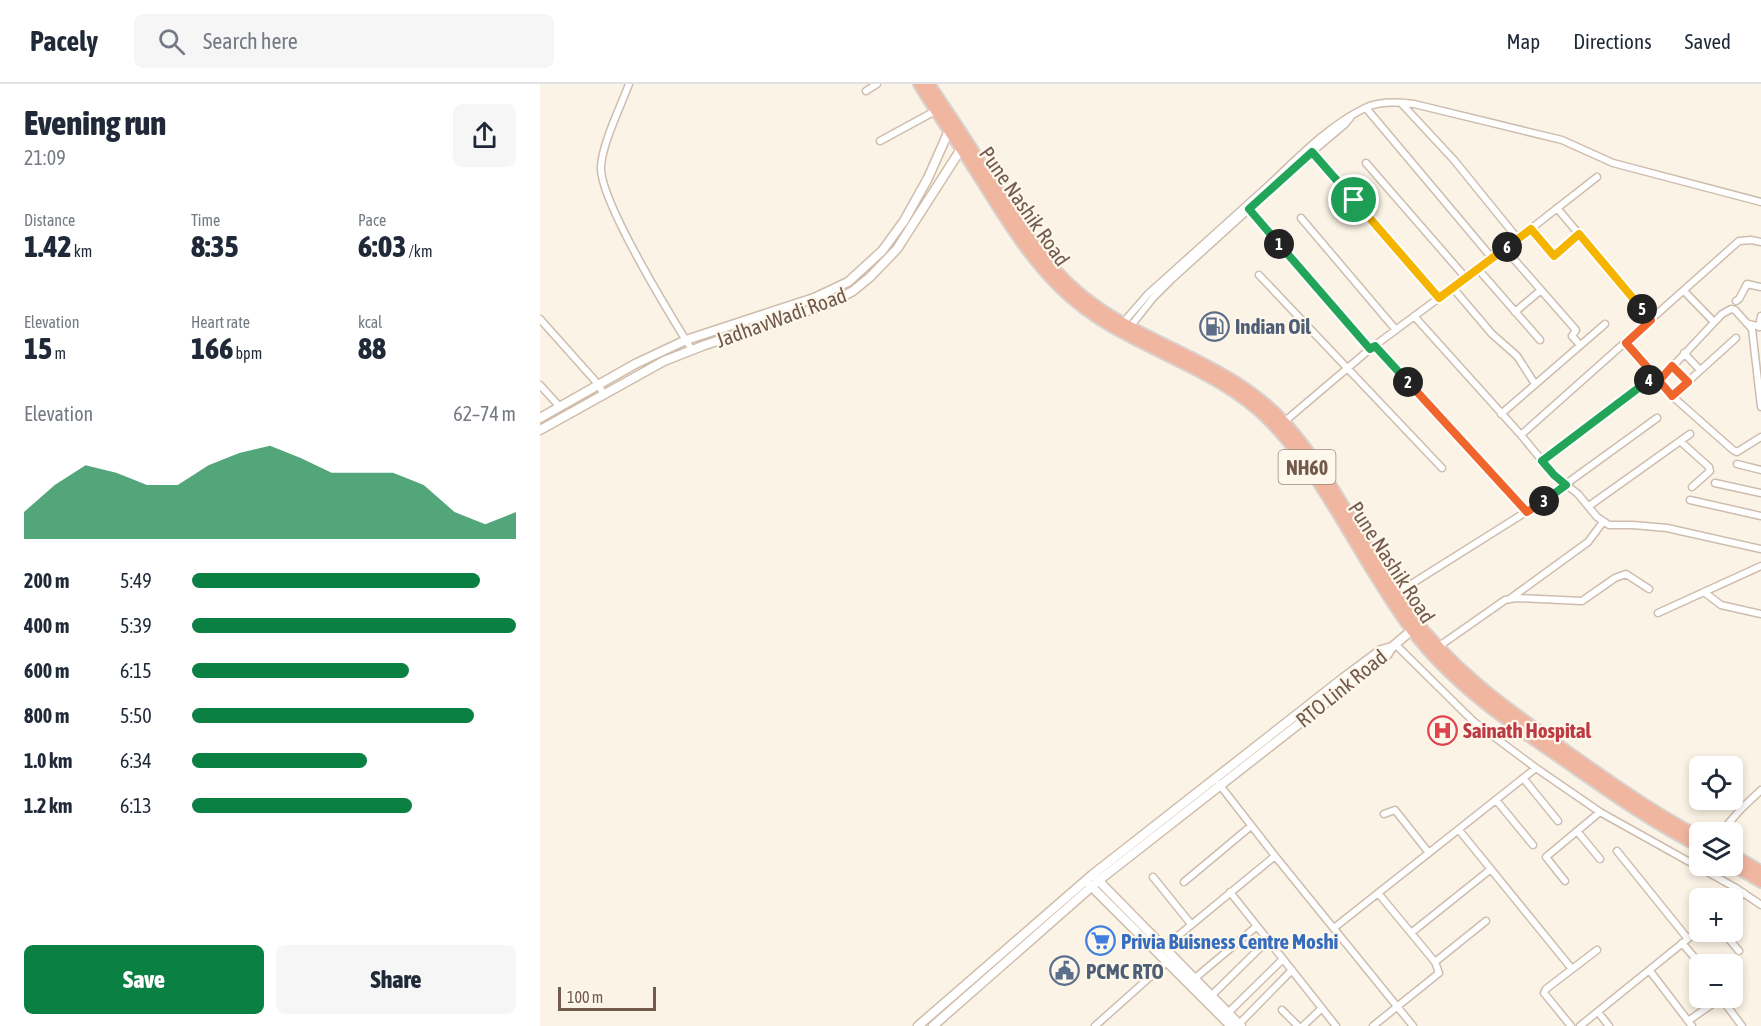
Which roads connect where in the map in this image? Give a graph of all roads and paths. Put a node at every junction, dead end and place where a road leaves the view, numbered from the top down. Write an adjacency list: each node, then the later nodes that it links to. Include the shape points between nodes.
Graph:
1 (629, 84): 46 (street, via 604,152 602,178 618,216)
2 (877, 84): 5 (street)
3 (919, 84): 8 (highway, Pune Nashik Road / NH60)
4 (929, 84): 8 (highway, Pune Nashik Road / NH60)
5 (866, 91)
6 (1401, 102): 7 (street); 15 (street, via 1562,140 1613,163); 21 (street)
7 (1366, 108): 12 (street, via 1341,121); 24 (street)
8 (940, 109): 9 (highway, Pune Nashik Road / NH60); 10 (street)
9 (951, 126): 11 (highway, Pune Nashik Road / NH60); 46 (main road, JadhavWadi Road, via 904,221 882,251 856,276 821,295)
10 (879, 141)
11 (964, 145): 43 (highway, Pune Nashik Road / NH60, via 1061,277); 51 (main road, JadhavWadi Road, via 897,249 853,291 828,304)
12 (1311, 150): 16 (street); 32 (street)
13 (1366, 162): 27 (street)
14 (1597, 177): 17 (street)
15 (1761, 202)
16 (1247, 207): 43 (street, via 1148,294); 50 (street)
17 (1557, 208): 19 (street); 20 (street)
18 (1300, 218): 44 (street)
19 (1531, 229): 20 (street, via 1554,256); 21 (street)
20 (1579, 234): 38 (street)
21 (1518, 239): 23 (street)
22 (1761, 242): 31 (street, via 1739,241)
23 (1504, 249): 24 (street); 30 (street)
24 (1492, 258): 25 (street)
25 (1478, 269): 27 (street); 34 (street)
26 (1259, 275): 54 (street)
27 (1466, 278): 29 (street)
28 (1761, 287): 33 (street, via 1747,284)
29 (1453, 288): 32 (street); 59 (street, via 1492,334 1517,356)
30 (1541, 290): 34 (street); 49 (street, via 1576,330 1572,336)
31 (1684, 291): 38 (street); 39 (street)
32 (1439, 298): 35 (street)
33 (1736, 301)
34 (1515, 312): 47 (street)
35 (1414, 316): 44 (street); 65 (street)
36 (1761, 316): 42 (street)
37 (540, 318): 58 (street)
38 (1651, 320): 48 (street)
39 (1714, 322): 41 (street, via 1731,309); 52 (street)
40 (1605, 324): 49 (street)
41 (1749, 324): 42 (street); 64 (street)
42 (1760, 327)
43 (1125, 329): 68 (highway, Pune Nashik Road / NH60, via 1222,374); 97 (highway, Pune Nashik Road / NH60, via 1268,419 1303,462)
44 (1396, 330): 50 (street)
45 (1736, 338): 55 (street)
46 (686, 340): 51 (street); 58 (main road, JadhavWadi Road)
47 (1540, 340)
48 (1626, 343): 56 (street); 71 (street)
49 (1580, 345): 59 (street)
50 (1372, 347): 54 (street); 86 (street)
51 (692, 350): 61 (main road, JadhavWadi Road)
52 (1684, 353): 53 (street); 55 (street)
53 (1672, 366): 56 (street); 57 (street)
54 (1348, 368): 68 (street); 78 (street)
55 (1700, 370): 57 (street)
56 (1657, 378): 62 (street); 76 (street)
57 (1688, 382): 62 (street)
58 (598, 384): 61 (street); 63 (main road, JadhavWadi Road)
59 (1535, 384): 65 (street)
60 (540, 385): 63 (street)
61 (603, 393): 69 (main road, JadhavWadi Road)
62 (1672, 396): 74 (street, via 1733,450 1737,452)
63 (560, 406): 66 (main road, JadhavWadi Road)
64 (1761, 407)
65 (1501, 414): 71 (street)
66 (540, 418)
67 (1656, 418): 81 (street)
68 (1284, 422): 93 (highway, Pune Nashik Road / NH60, via 1326,479)
69 (540, 430)
70 (1690, 434): 73 (street)
71 (1521, 435): 76 (street)
72 (1761, 437): 74 (street)
73 (1680, 441): 82 (street, via 1709,467 1710,471); 85 (street)
74 (1752, 442): 75 (street)
75 (1761, 445)
76 (1542, 461): 81 (street)
77 (1737, 464): 79 (street)
78 (1442, 468)
79 (1761, 470)
80 (1715, 483): 83 (street)
81 (1566, 485): 85 (street); 86 (street)
82 (1692, 487)
83 (1761, 493)
84 (1690, 500): 87 (street)
85 (1589, 506): 88 (street)
86 (1527, 512): 93 (street)
87 (1761, 516)
88 (1603, 522): 89 (street, via 1666,528); 94 (street, via 1588,542)
89 (1761, 549)
90 (1761, 566): 92 (street)
91 (1649, 589): 94 (street, via 1626,574 1582,601)
92 (1704, 592): 95 (street); 96 (street, via 1721,605)
93 (1397, 593): 99 (highway, Pune Nashik Road / NH60)
94 (1510, 598): 99 (street)
95 (1658, 613)
96 (1761, 614)
97 (1412, 630): 98 (main road, RTO Link Road); 113 (highway, Pune Nashik Road / NH60, via 1445,668 1488,706 1633,808)
98 (1394, 645): 100 (street, via 1473,721); 102 (main road, RTO Link Road, via 1382,650)
99 (1438, 647): 112 (highway, Pune Nashik Road / NH60, via 1492,697 1618,787)
100 (1536, 768): 101 (street); 105 (street)
101 (1523, 778): 104 (street); 107 (street)
102 (1218, 782): 109 (street); 124 (main road, RTO Link Road)
103 (1761, 790): 108 (street)
104 (1496, 800): 110 (street); 114 (street)
105 (1600, 812): 111 (street); 130 (street)
106 (1384, 814): 116 (street, via 1395,810)
107 (1558, 820)
108 (1730, 822)
109 (1251, 826): 117 (street); 126 (street)
110 (1459, 830): 116 (street); 120 (street)
111 (1577, 831): 118 (street); 125 (street, via 1546,857)
112 (1689, 831)
113 (1689, 841)
114 (1533, 845)
115 (1617, 851): 139 (street)
116 (1429, 853): 129 (street)
117 (1275, 856): 128 (street); 135 (street)
118 (1600, 859)
119 (1743, 860): 122 (highway)
120 (1491, 869): 136 (street); 148 (street)
121 (1743, 871): 127 (highway)
122 (1761, 871)
123 (1153, 877): 133 (street)
124 (1092, 881): 142 (main road); 161 (main road, RTO Link Road); 162 (main road, RTO Link Road)
125 (1565, 881)
126 (1184, 882)
127 (1761, 882)
128 (1230, 892): 133 (street); 134 (street)
129 (1378, 893): 135 (street); 136 (street)
130 (1744, 893): 131 (street)
131 (1761, 905)
132 (1486, 921): 147 (street)
133 (1191, 924): 142 (street)
134 (1257, 926): 138 (street); 151 (street)
135 (1334, 928): 153 (street)
136 (1411, 933): 147 (street)
137 (1689, 938): 139 (street)
138 (1268, 940): 145 (street); 152 (street)
139 (1685, 941): 144 (street); 150 (street)
140 (1732, 942): 143 (street)
141 (1598, 950): 148 (street)
142 (1160, 951): 146 (main road)
143 (1739, 951)
144 (1693, 954)
145 (1283, 959): 149 (street); 157 (street)
146 (1169, 960): 151 (main road); 158 (street); 160 (main road)
147 (1435, 962): 153 (street, via 1439,968 1436,977)
148 (1572, 969): 170 (street, via 1544,993)
149 (1292, 970): 154 (street); 160 (street)
150 (1650, 970): 156 (street); 159 (street)
151 (1194, 980): 152 (main road)
152 (1211, 996): 157 (main road)
153 (1398, 1006): 168 (street); 169 (street)
154 (1322, 1008): 166 (street); 167 (street)
155 (1282, 1010): 165 (street)
156 (1598, 1012): 171 (street); 172 (street)
157 (1228, 1013): 160 (main road)
158 (1102, 1020): 163 (street); 164 (street)
159 (1690, 1023): 173 (street, via 1720,998)
160 (1237, 1025)
161 (918, 1026)
162 (933, 1026)
163 (1095, 1026)
164 (1107, 1026)
165 (1298, 1026)
166 (1303, 1026)
167 (1336, 1026)
168 (1373, 1026)
169 (1413, 1026)
170 (1570, 1026)
171 (1580, 1026)
172 (1609, 1026)
173 (1742, 1026)

